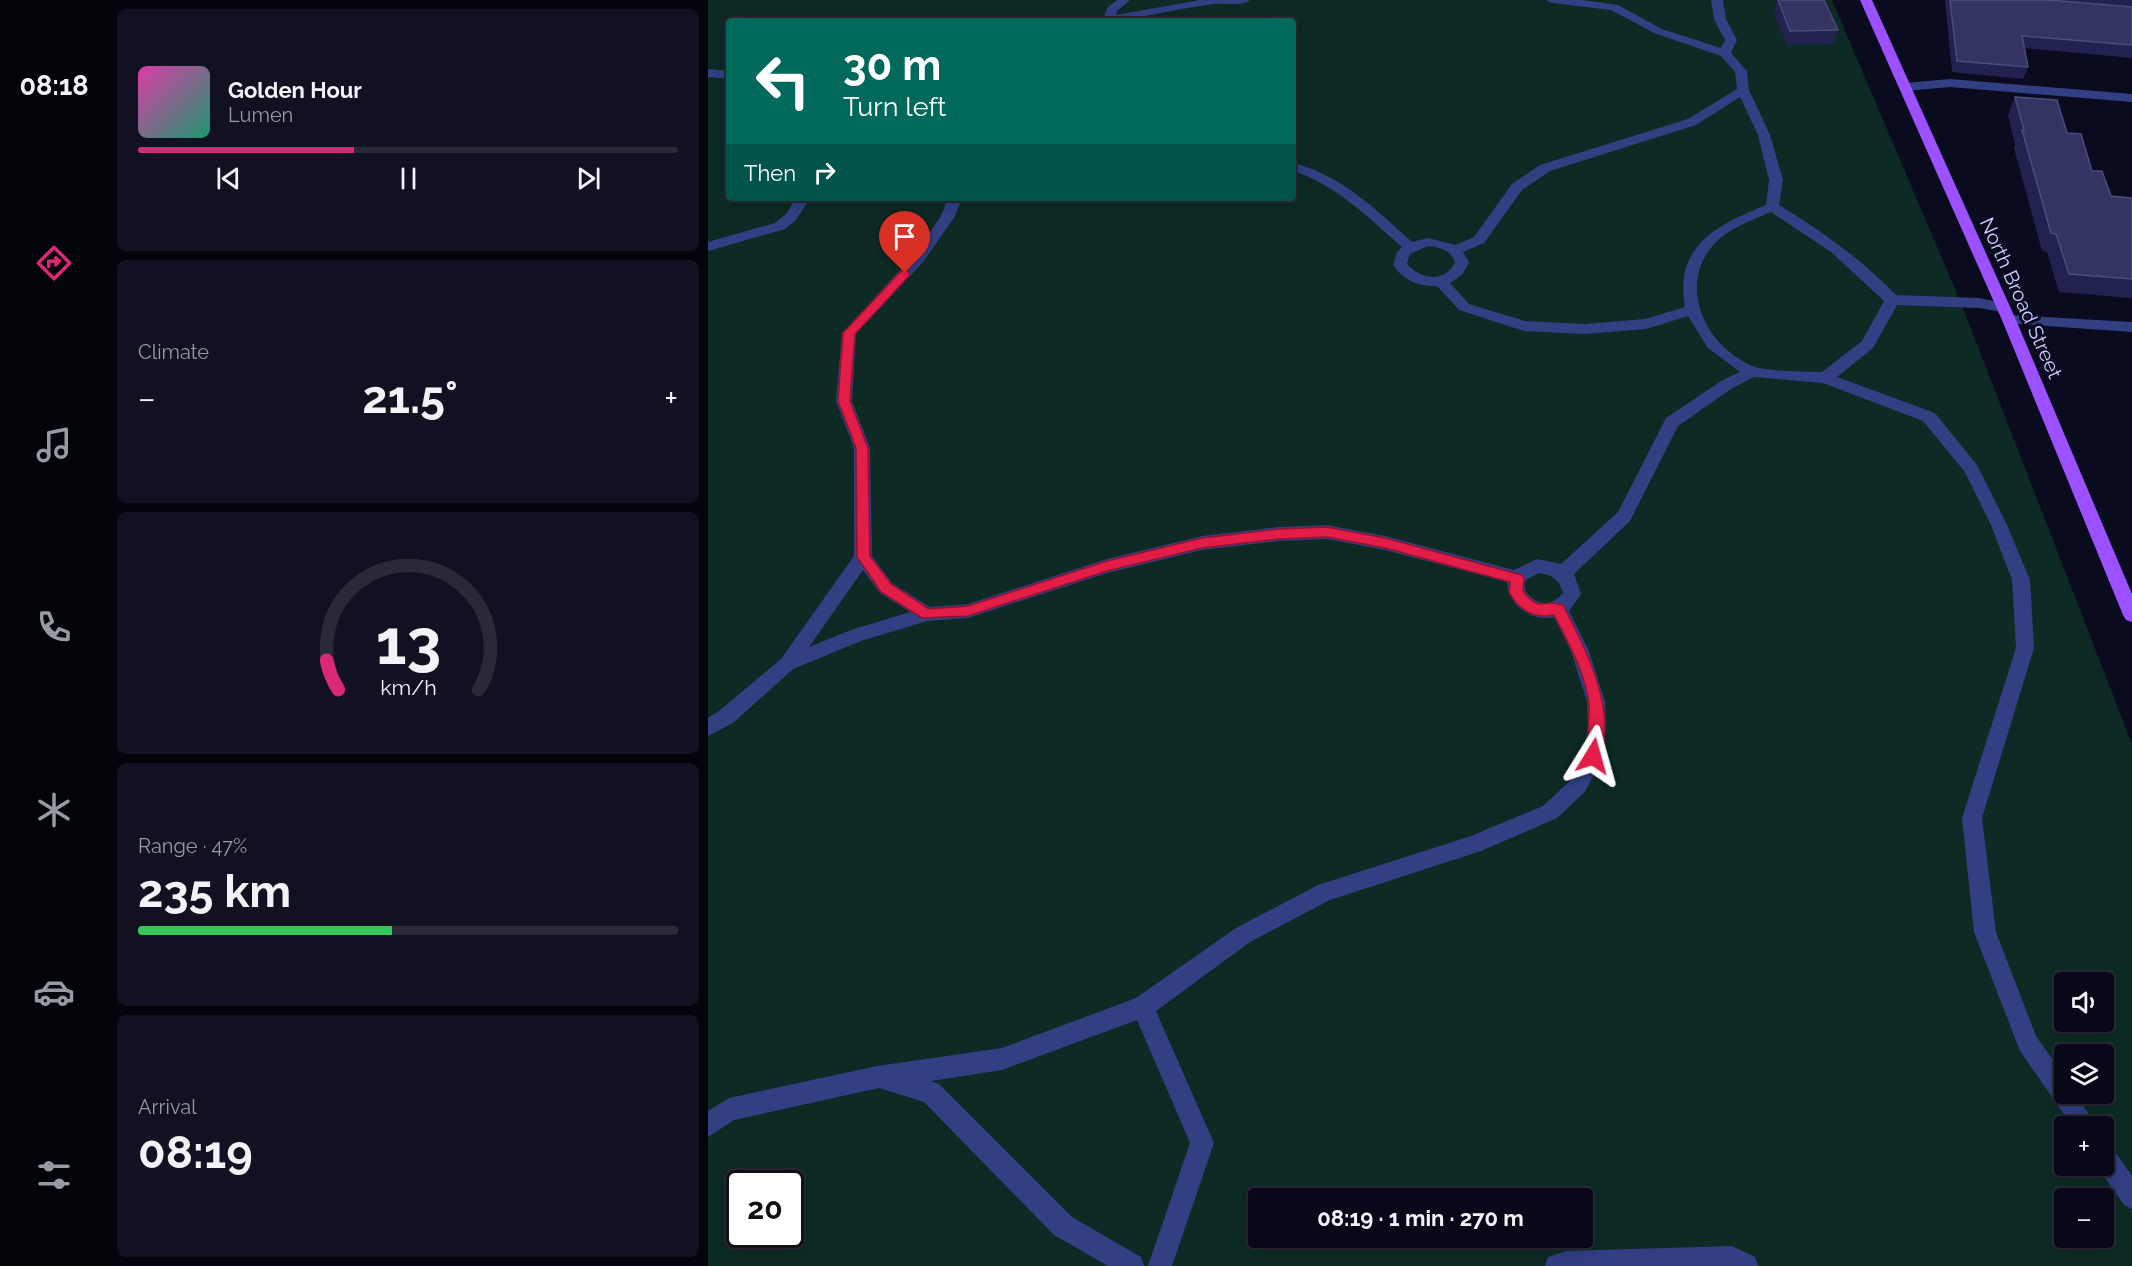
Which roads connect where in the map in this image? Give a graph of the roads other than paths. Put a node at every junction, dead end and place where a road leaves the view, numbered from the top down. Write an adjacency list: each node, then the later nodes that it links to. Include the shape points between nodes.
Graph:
1 (1124, 0): 6 (street)
2 (1244, 0): 7 (street, via 1214,1)
3 (1552, 0): 8 (street, via 1614,8 1658,31)
4 (1717, 0): 8 (street, via 1720,19 1731,40)
5 (1866, 0): 11 (main road, North Broad Street)
6 (1106, 18)
7 (1116, 18)
8 (1725, 53): 12 (street, via 1741,71)
9 (708, 73): 10 (street)
10 (726, 75)
11 (1905, 87): 13 (street, via 1950,83); 24 (main road, North Broad Street)
12 (1743, 90): 17 (street, via 1764,135 1776,180); 20 (street, via 1692,122 1545,168 1517,187 1479,240)
13 (2132, 98)
14 (1296, 168): 19 (street, via 1346,191)
15 (801, 201): 18 (street, via 780,226)
16 (954, 201): 28 (street, via 919,258 849,333 844,401 862,448)
17 (1772, 207): 22 (street, via 1866,271); 23 (street, via 1712,237 1690,272)
18 (708, 247)
19 (1410, 247): 20 (street, via 1428,242); 21 (street, via 1401,258 1404,271 1419,280)
20 (1455, 250): 21 (street, via 1461,268)
21 (1440, 281): 23 (street, via 1464,307 1524,326 1584,329 1646,324)
22 (1892, 300): 24 (street, via 1979,303); 27 (street, via 1868,344)
23 (1691, 310): 26 (street, via 1708,339 1728,360)
24 (2006, 314): 25 (street); 33 (main road, North Broad Street)
25 (2132, 327)
26 (1752, 372): 27 (street); 29 (street, via 1672,422 1624,516)
27 (1825, 378): 38 (street, via 1929,417 1971,469 2021,580 2025,648 1972,818 1985,932 2028,1042)
28 (863, 557): 32 (street, via 886,588); 34 (street)
29 (1563, 573): 30 (street, via 1537,566); 31 (street, via 1572,586 1572,594)
30 (1518, 578): 31 (street, via 1516,592 1526,605 1544,611); 32 (street, via 1327,532 1279,534 1202,543 1107,566 968,611)
31 (1558, 608): 36 (street, via 1580,651 1596,702 1593,756 1578,786 1550,812 1474,844 1325,892 1243,935)
32 (927, 614): 34 (street, via 857,635)
33 (2132, 615)
34 (787, 664): 35 (street)
35 (708, 728)
36 (1143, 1007): 37 (street, via 1002,1059); 43 (street, via 1202,1143)
37 (877, 1077): 39 (street, via 729,1110); 42 (street, via 931,1092 1063,1226)
38 (2078, 1116)
39 (708, 1125)
40 (2114, 1170): 41 (street)
41 (2132, 1197)
42 (1132, 1266)
43 (1160, 1266)
44 (1557, 1266): 45 (street, via 1732,1258)
45 (1746, 1266)

